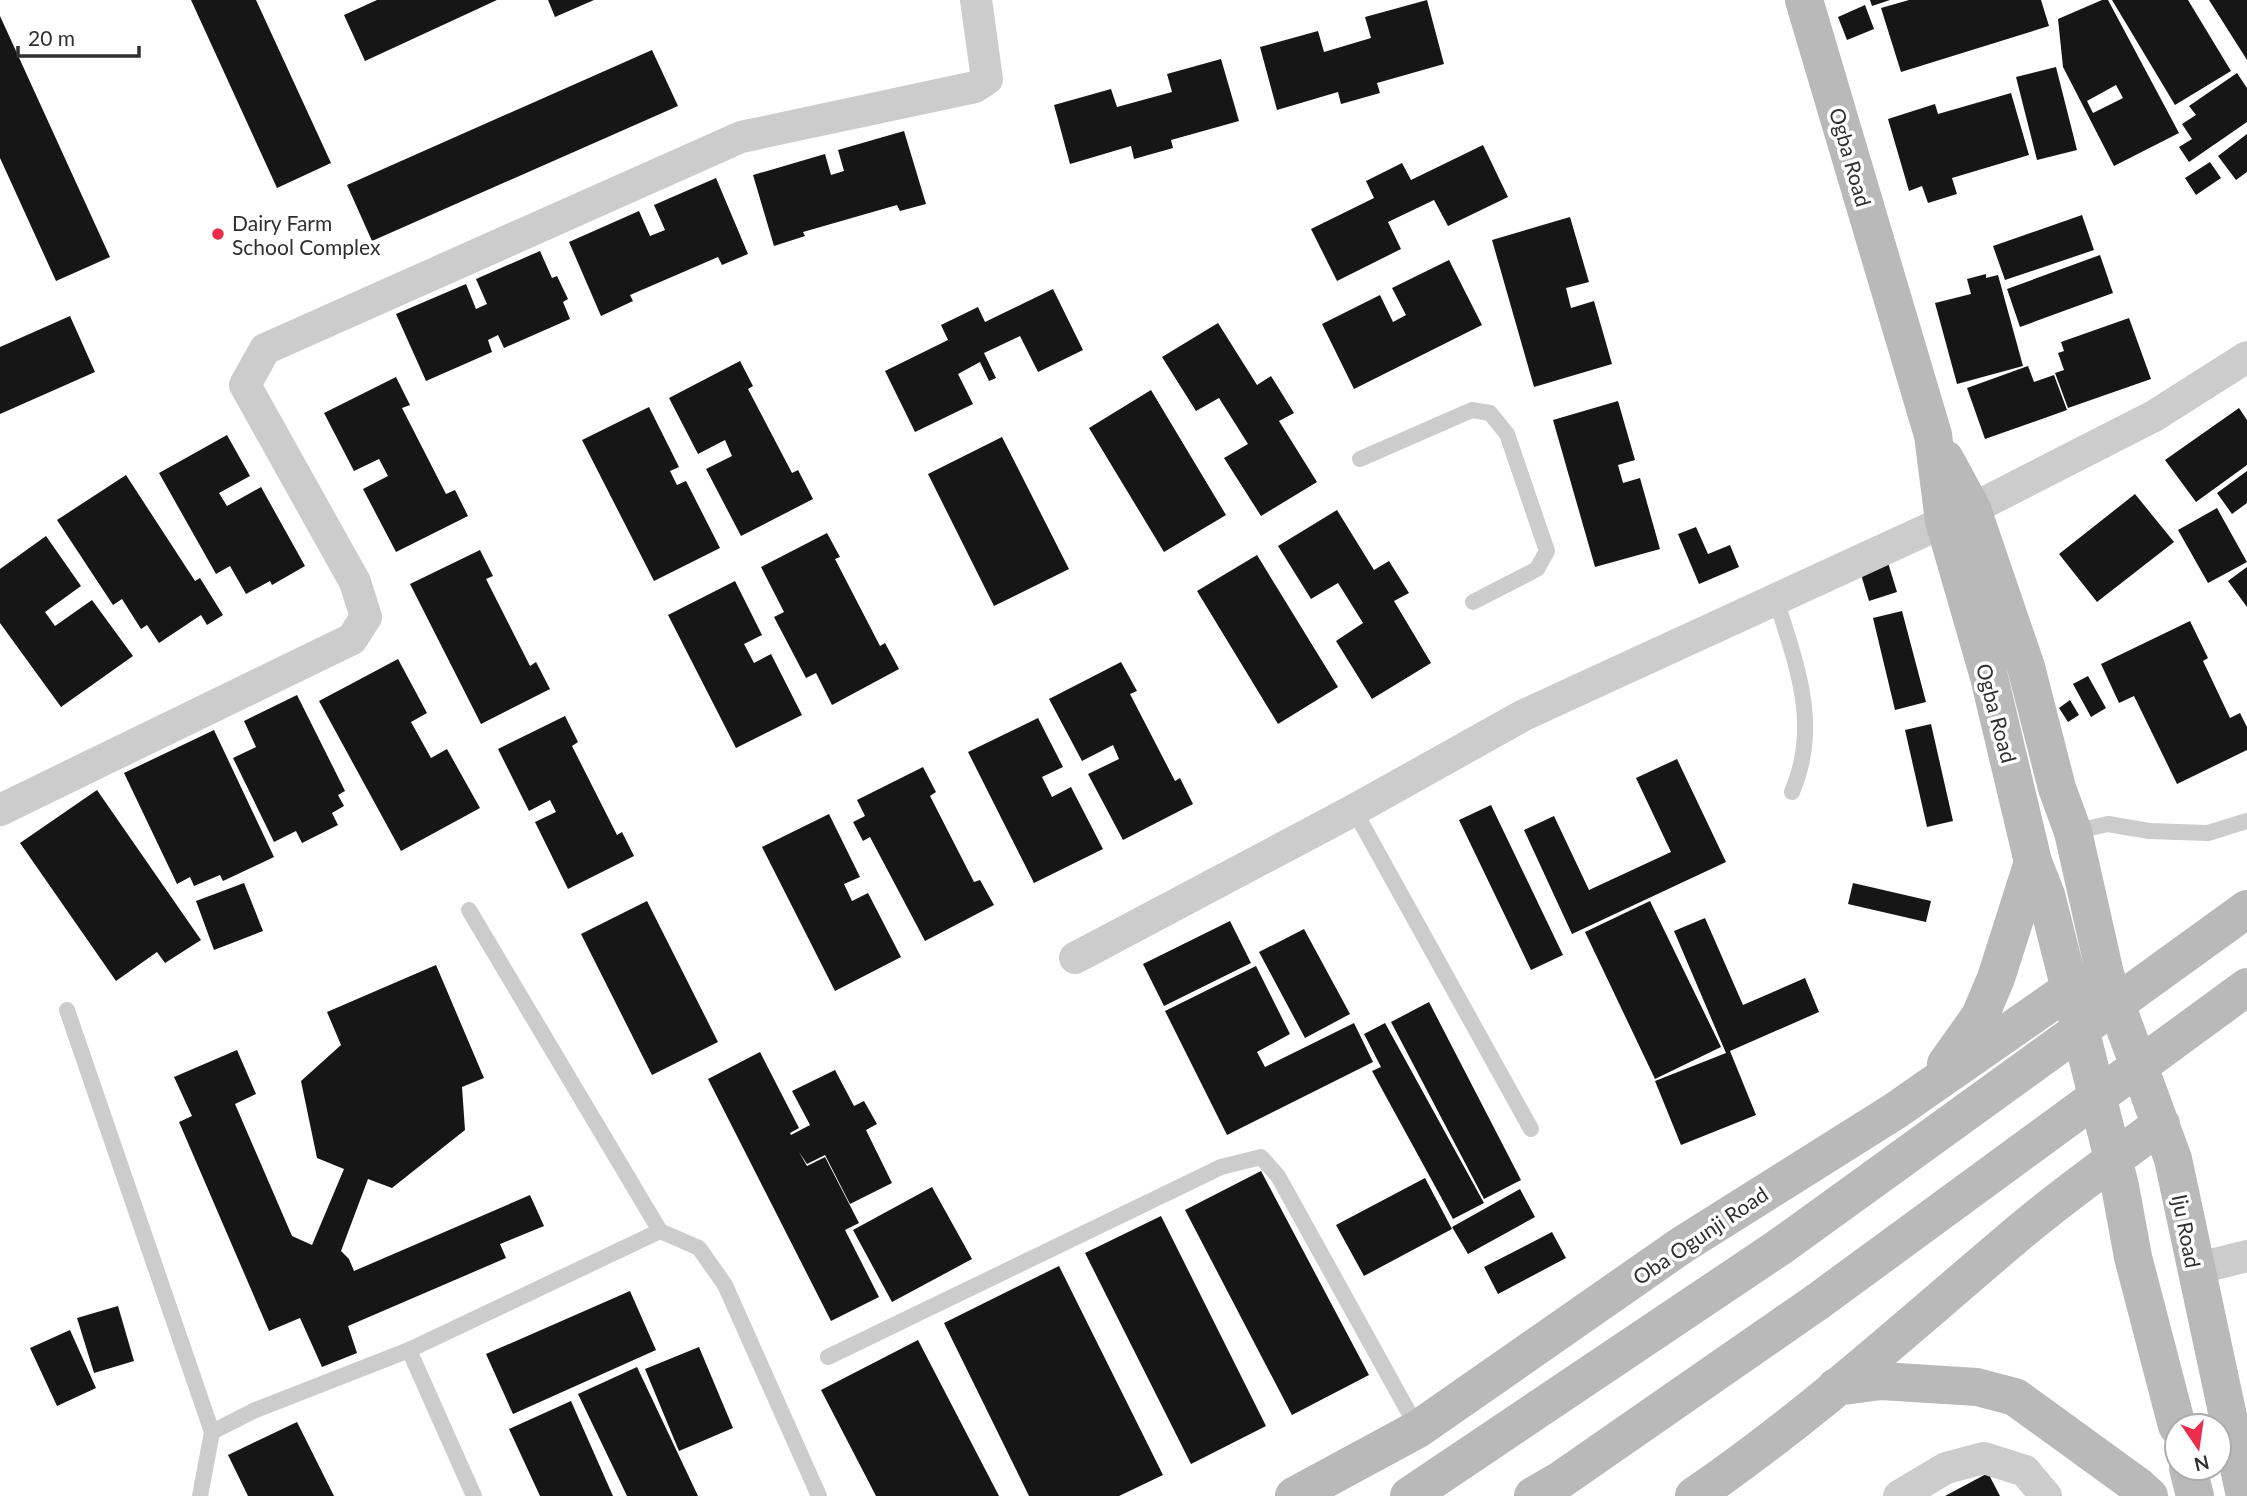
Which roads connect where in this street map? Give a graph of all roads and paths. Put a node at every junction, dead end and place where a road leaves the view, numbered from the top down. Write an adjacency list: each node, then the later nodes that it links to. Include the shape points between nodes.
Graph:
1 (976, 0): 9 (street, via 987,79 975,87 741,137 265,349 245,385 355,582 366,617 352,639)
2 (1804, 0): 5 (main road, Ogba Road)
3 (2247, 357): 5 (street, via 2154,416)
4 (1360, 459): 7 (lane, via 1472,410 1490,413 1507,433 1547,551 1537,569)
5 (1958, 515): 6 (street); 12 (main road, Ogba Road, via 2026,667); 13 (main road, Ogba Road, via 1989,677)
6 (1776, 598): 8 (lane, via 1803,688 1803,748); 10 (street, via 1524,715)
7 (1473, 602)
8 (1792, 792)
9 (0, 810)
10 (1354, 810): 16 (street); 23 (lane)
11 (2247, 821): 12 (lane, via 2208,833 2108,824)
12 (2073, 832): 17 (main road, Ogba Road)
13 (2033, 862): 19 (main road, Ogba Road); 21 (main road, via 1980,1016 1941,1069)
14 (2247, 909): 38 (main road, bridge, via 1781,1246)
15 (469, 911): 25 (lane)
16 (1075, 958)
17 (2105, 974): 19 (main road, Oba Ogunji Road); 22 (main road, Iju Road)
18 (2247, 987): 39 (main road, bridge, via 1817,1302)
19 (2070, 989): 21 (main road, Oba Ogunji Road); 24 (main road)
20 (67, 1010): 33 (lane)
21 (1895, 1111): 32 (main road, Oba Ogunji Road, via 1682,1244)
22 (2161, 1124): 24 (main road); 27 (main road, Iju Road, via 2173,1159)
23 (1531, 1129)
24 (2113, 1161): 30 (main road, via 2064,1196); 31 (main road)
25 (660, 1231): 28 (lane); 36 (lane, via 699,1248 726,1285)
26 (2247, 1256): 27 (street)
27 (2195, 1269): 44 (main road, Iju Road)
28 (409, 1350): 33 (lane); 35 (lane)
29 (828, 1357): 32 (lane, via 1221,1167 1261,1157 1278,1176)
30 (1836, 1387): 40 (main road); 43 (main road, via 1881,1381 1977,1387 2015,1397)
31 (2173, 1412)
32 (1418, 1429): 37 (main road, Oba Ogunji Road)
33 (212, 1432): 34 (lane)
34 (200, 1496)
35 (474, 1496)
36 (819, 1496)
37 (1294, 1496)
38 (1409, 1496)
39 (1533, 1496)
40 (1694, 1496)
41 (1899, 1496): 42 (street, via 1946,1468 1984,1458 2025,1471)
42 (2046, 1496)
43 (2149, 1496)
44 (2245, 1496)

